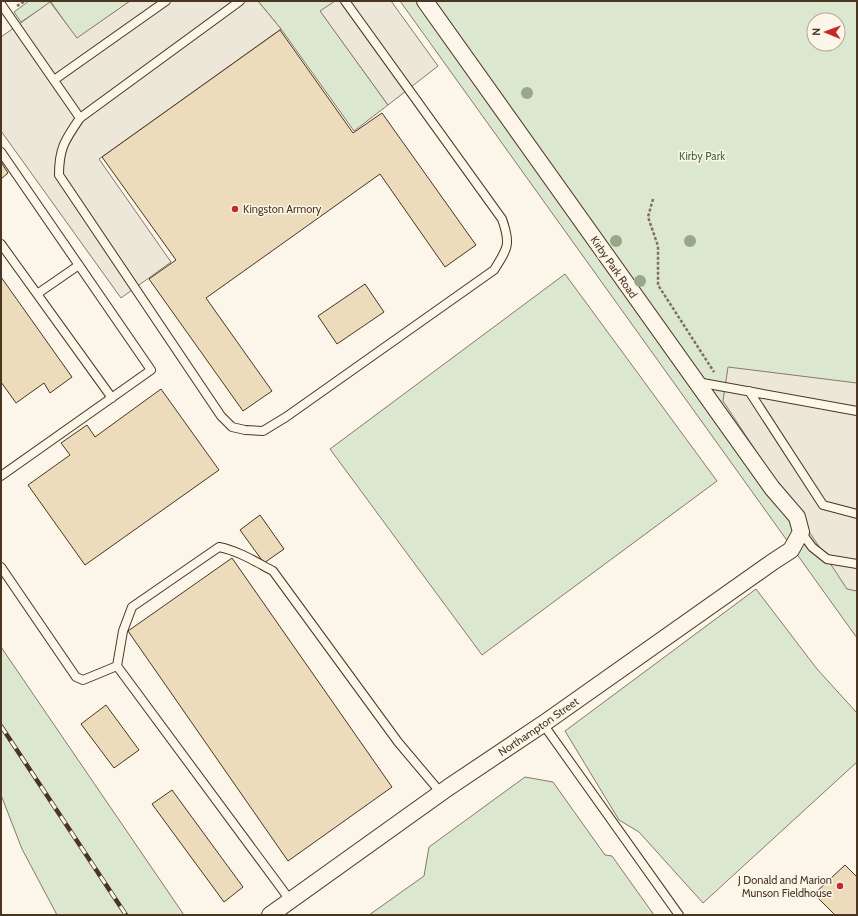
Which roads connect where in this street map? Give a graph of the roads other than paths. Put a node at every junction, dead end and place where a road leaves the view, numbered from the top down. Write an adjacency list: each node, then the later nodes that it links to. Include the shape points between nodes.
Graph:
1 (166, 1): 6 (lane)
2 (240, 1): 7 (lane)
3 (345, 1): 7 (lane, via 502,219 508,235 506,252 494,270 263,431 232,427 221,416 59,175 59,160 65,141)
4 (426, 1): 12 (street, Kirby Park Road)
5 (1, 4): 6 (lane)
6 (54, 80): 7 (lane)
7 (80, 118)
8 (1, 152): 10 (lane)
9 (1, 244): 11 (lane)
10 (79, 265): 11 (lane); 14 (lane, via 151,370)
11 (37, 294): 14 (lane)
12 (696, 382): 13 (lane); 18 (street, Kirby Park Road, via 772,488 796,517)
13 (749, 391): 15 (lane); 17 (lane, via 823,505)
14 (112, 398): 16 (lane)
15 (857, 411)
16 (1, 476)
17 (857, 514)
18 (801, 532): 19 (lane, via 812,547 827,559); 22 (street, Northampton Street, via 791,550)
19 (857, 564)
20 (1, 567): 21 (lane, via 76,677 83,680)
21 (117, 666): 23 (lane, via 122,632 132,607 220,547 247,556 273,572 398,742); 24 (lane)
22 (543, 724): 23 (street, Northampton Street); 26 (lane)
23 (441, 793): 24 (street, Northampton Street)
24 (290, 900): 25 (street, Northampton Street)
25 (270, 915)
26 (679, 915)

